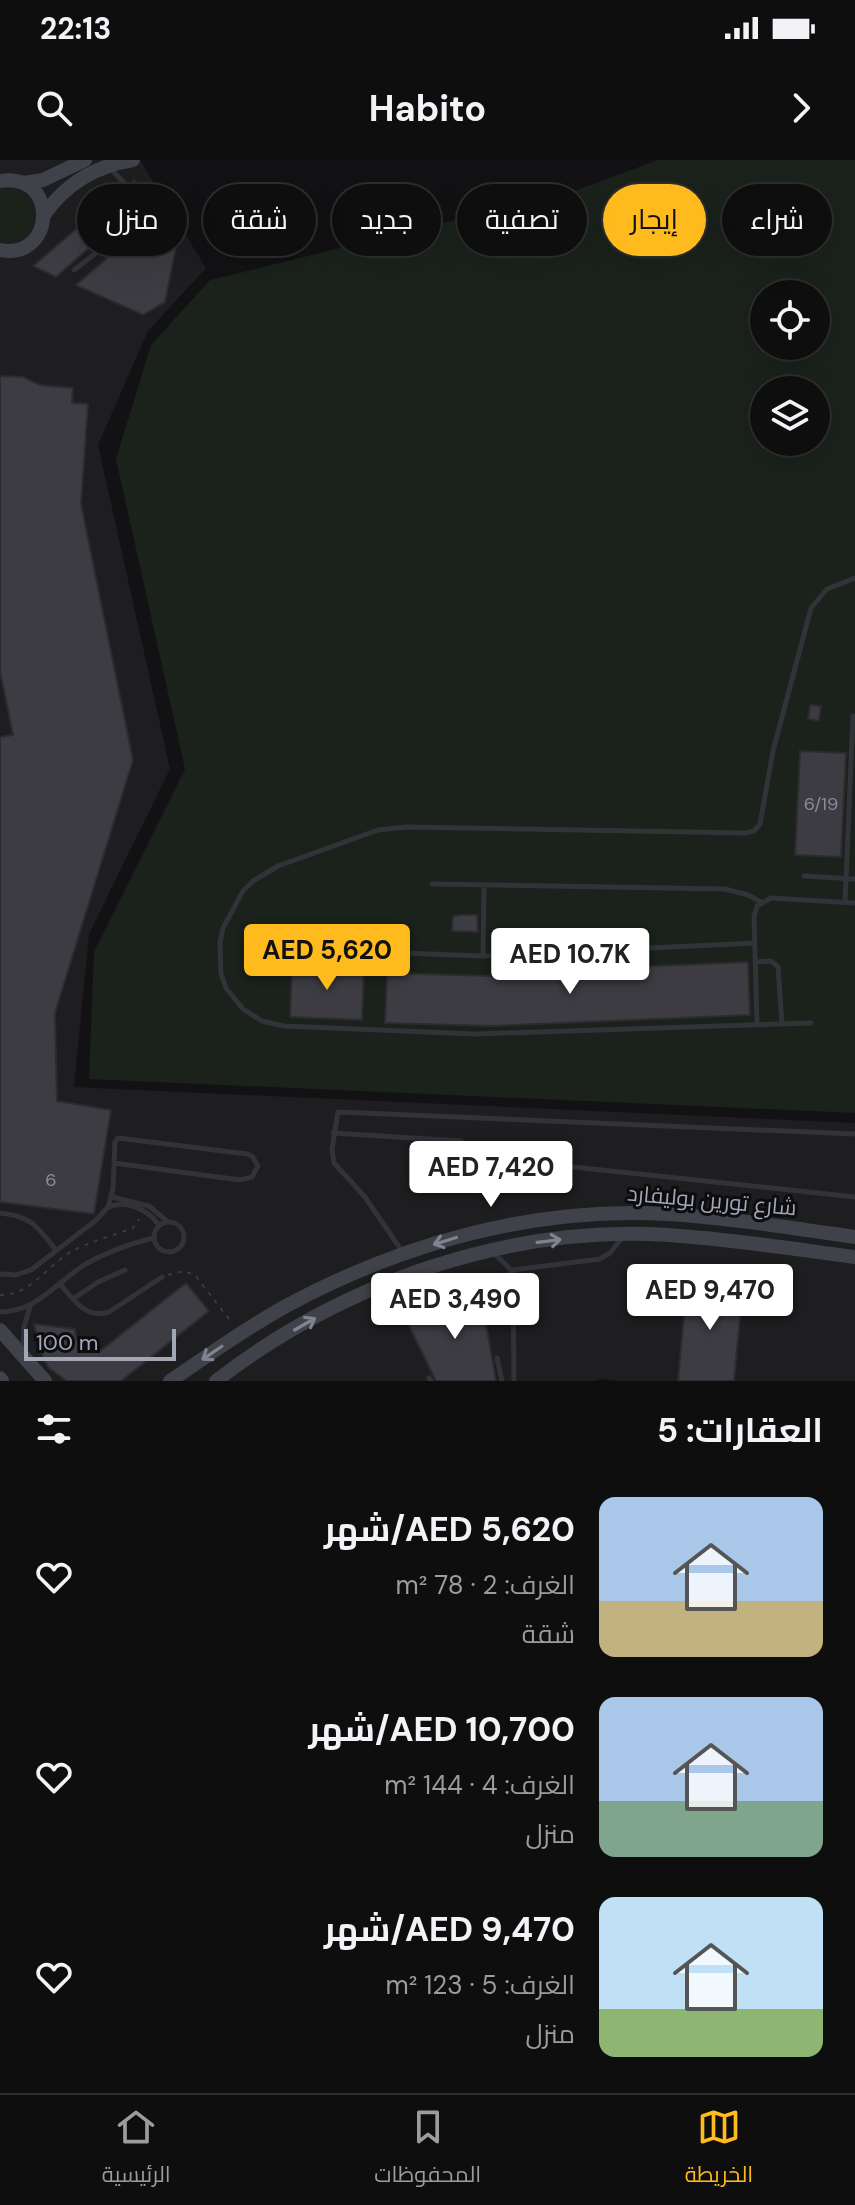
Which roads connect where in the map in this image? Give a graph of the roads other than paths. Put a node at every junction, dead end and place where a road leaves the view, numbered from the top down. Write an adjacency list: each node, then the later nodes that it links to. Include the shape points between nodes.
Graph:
1 (85, 160): 5 (main road)
2 (133, 160): 3 (main road)
3 (107, 166): 6 (lane); 7 (main road, via 71,184)
4 (0, 181): 5 (main road)
5 (24, 183): 7 (main road, via 40,199)
6 (125, 184)
7 (44, 215): 8 (main road, via 40,232 27,246)
8 (0, 250)
9 (92, 256): 10 (lane)
10 (74, 270)
11 (855, 578): 26 (lane, via 827,589 811,608 773,751 760,824 754,831 388,828 265,872 243,891 220,943 221,974 234,1000 252,1016 284,1026 474,1034)
12 (853, 716): 14 (lane)
13 (804, 876): 14 (lane)
14 (846, 879): 15 (lane); 19 (lane)
15 (855, 879)
16 (432, 884): 17 (lane)
17 (484, 886): 18 (lane, via 725,889); 23 (lane)
18 (761, 902): 19 (lane); 21 (lane, via 755,911)
19 (845, 902): 20 (lane)
20 (855, 903)
21 (755, 943): 23 (lane); 24 (lane)
22 (296, 949): 23 (lane)
23 (483, 956)
24 (756, 962): 26 (lane); 27 (lane, via 771,961 778,967)
25 (811, 1023): 27 (lane)
26 (757, 1024): 27 (lane)
27 (782, 1024)
28 (333, 1133): 29 (lane, via 335,1115 345,1111); 32 (lane, via 461,1141 479,1157); 44 (lane, via 334,1163 365,1197)
29 (855, 1134)
30 (114, 1163): 30 (lane, via 115,1142 121,1138 247,1154 258,1166 252,1177 240,1180); 31 (lane)
31 (112, 1197): 33 (lane); 35 (lane, via 149,1206)
32 (855, 1197)
33 (108, 1207): 37 (lane, via 121,1203 143,1210); 42 (lane)
34 (0, 1213): 42 (lane, via 31,1220)
35 (168, 1222): 37 (lane); 40 (lane, via 184,1232 183,1245 166,1253)
36 (746, 1223): 39 (main road, شارع تورين بوليفارد); 41 (main road, via 724,1229); 44 (main road, شارع تورين بوليفارد, one-way to 44, via 657,1214 554,1218 480,1231)
37 (159, 1225): 40 (lane)
38 (624, 1235): 41 (main road, شارع تورين بوليفارد); 43 (main road, شارع تورين بوليفارد, one-way to 38); 47 (lane, via 600,1259)
39 (855, 1237)
40 (153, 1238): 50 (lane, via 108,1252)
41 (726, 1241): 45 (main road, شارع تورين بوليفارد)
42 (55, 1249): 48 (lane, via 24,1273)
43 (492, 1251): 47 (lane); 60 (main road, شارع تورين بوليفارد, one-way to 43, via 349,1300 419,1271)
44 (404, 1255): 59 (main road, شارع تورين بوليفارد, one-way to 59, via 326,1286)
45 (855, 1257)
46 (125, 1270): 51 (lane)
47 (512, 1271): 53 (lane); 53 (lane, via 488,1288 494,1306)
48 (0, 1274)
49 (162, 1277): 51 (lane, via 102,1314 87,1312)
50 (60, 1284): 51 (lane); 52 (lane)
51 (73, 1299)
52 (30, 1307): 54 (lane); 56 (lane)
53 (513, 1307): 62 (lane)
54 (0, 1312)
55 (0, 1330): 56 (main road)
56 (24, 1357): 58 (main road)
57 (497, 1358): 61 (lane)
58 (45, 1381)
59 (170, 1381)
60 (216, 1381)
61 (502, 1381)
62 (514, 1381)

